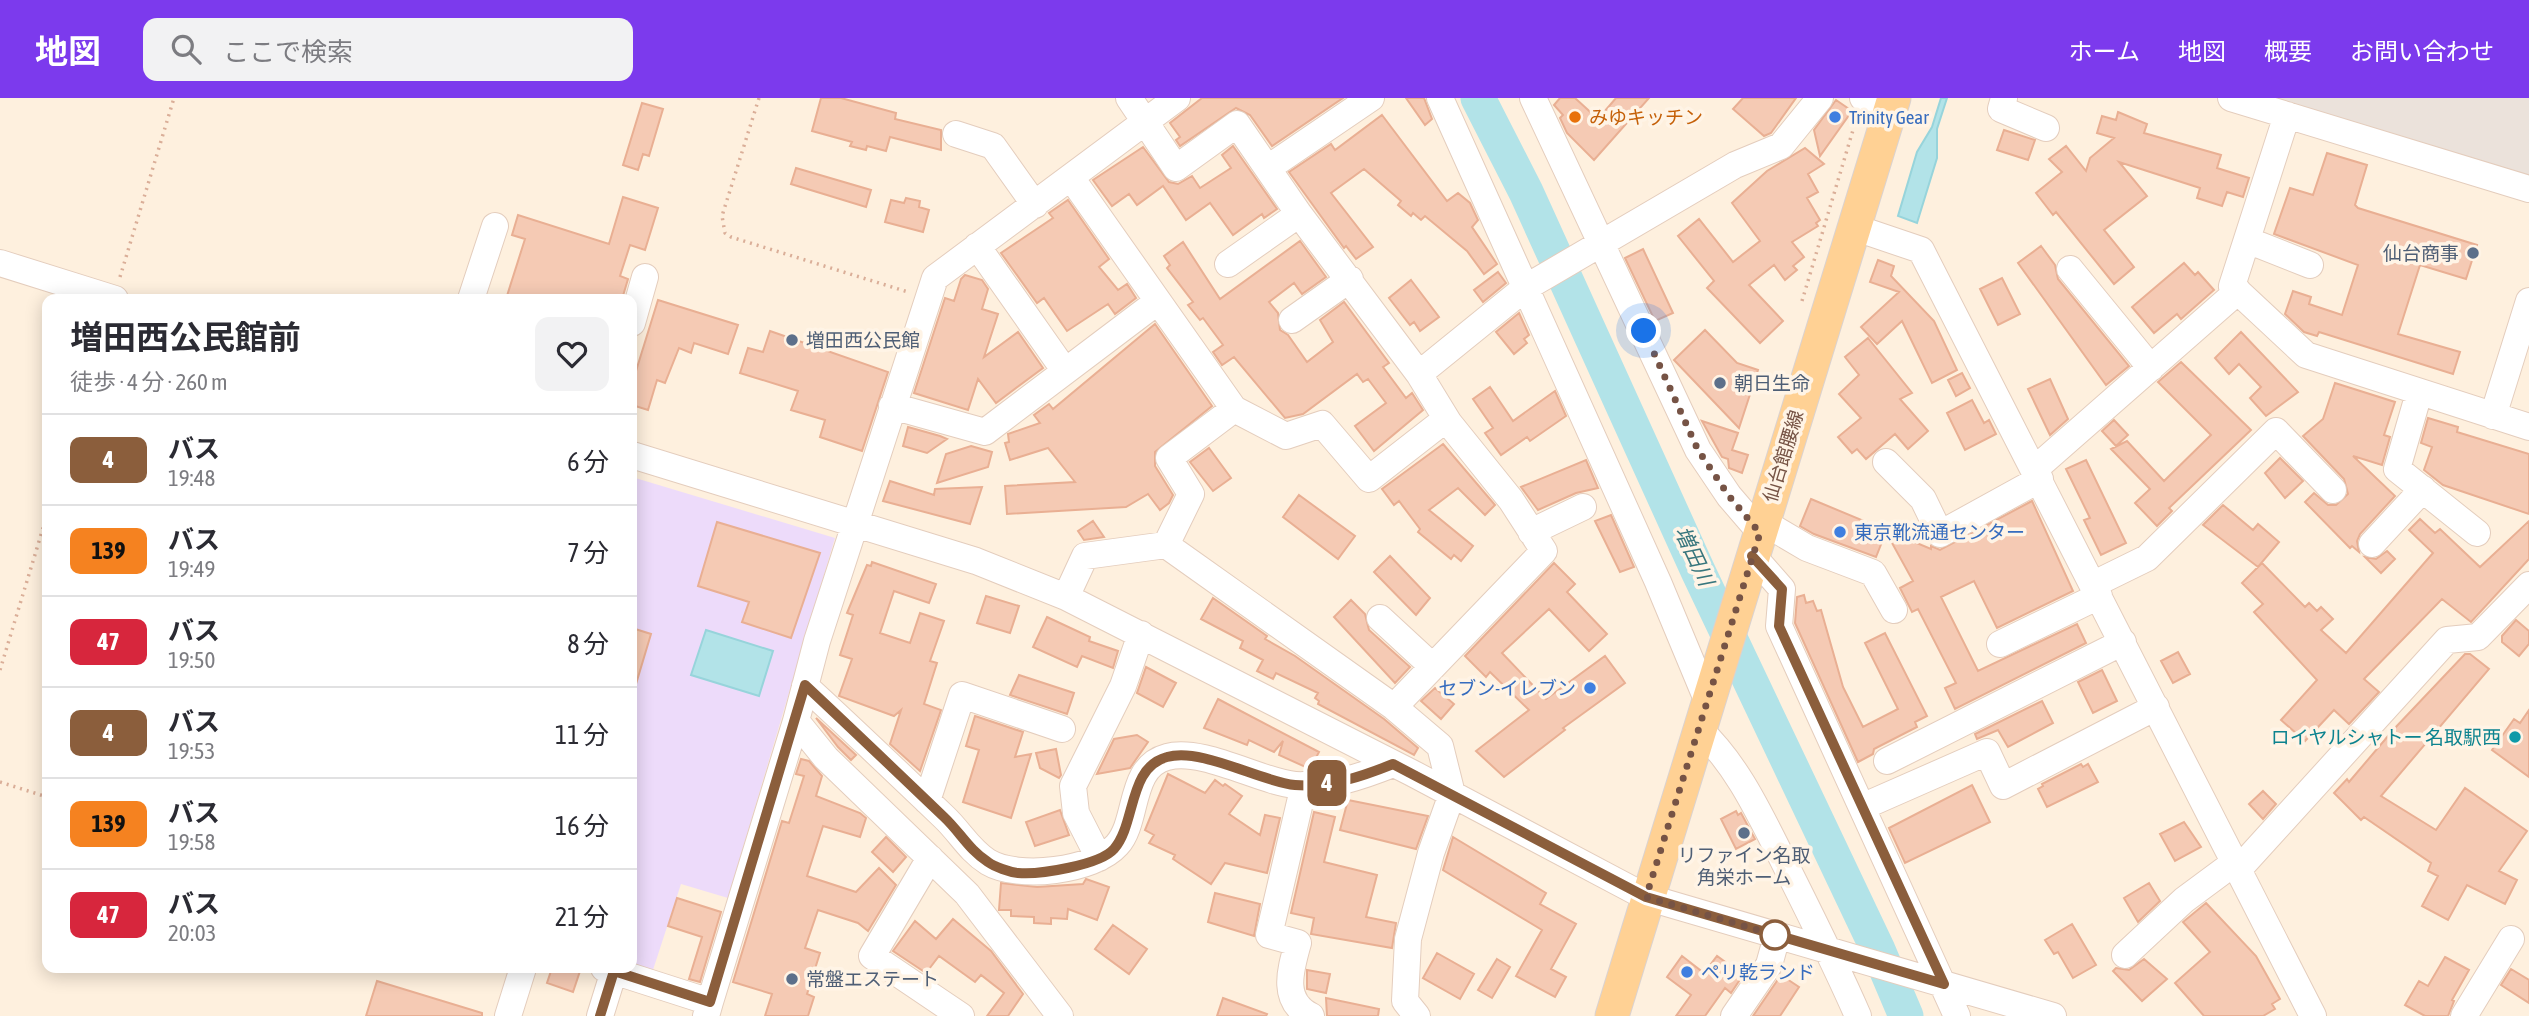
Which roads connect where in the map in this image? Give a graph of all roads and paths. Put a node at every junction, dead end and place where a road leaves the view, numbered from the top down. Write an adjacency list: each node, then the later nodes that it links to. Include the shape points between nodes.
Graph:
1 (174, 98): 35 (path)
2 (759, 98): 37 (path, via 722,216 725,233)
3 (1129, 98): 13 (street)
4 (1177, 98): 13 (street)
5 (1371, 98): 16 (street)
6 (1440, 98): 32 (street)
7 (1533, 98): 24 (street)
8 (1820, 98): 24 (street, via 1781,146 1735,165)
9 (2004, 98): 14 (street, via 2001,109)
10 (2231, 98): 12 (street)
11 (1876, 104): 22 (main road, 仙台館腰線); 41 (path)
12 (2303, 112): 18 (street); 23 (street)
13 (1144, 120): 16 (street, via 1176,168 1237,124); 17 (street)
14 (2046, 128)
15 (956, 134): 19 (street, via 993,146)
16 (1268, 168): 20 (street)
17 (1072, 178): 19 (street); 38 (street)
18 (2529, 189)
19 (1035, 205): 25 (street)
20 (1299, 214): 27 (street); 31 (street)
21 (495, 226): 36 (street)
22 (1853, 227): 54 (street, via 1920,250); 62 (main road, 仙台館腰線)
23 (2247, 240): 28 (street); 33 (street, via 2232,286)
24 (1598, 245): 32 (street); 62 (street, via 1698,450)
25 (977, 246): 37 (street, via 935,278); 44 (street)
26 (0, 263): 34 (street)
27 (1228, 264)
28 (2310, 265)
29 (2070, 270): 43 (street)
30 (645, 277): 39 (street)
31 (1350, 279): 42 (street); 45 (street)
32 (1525, 288): 45 (street); 76 (street, via 1658,582)
33 (2238, 292): 43 (street); 46 (street, via 2306,355)
34 (98, 294)
35 (115, 294)
36 (473, 294)
37 (928, 298): 47 (street)
38 (1157, 302): 44 (street); 48 (street)
39 (637, 305)
40 (2528, 309): 49 (street)
41 (1799, 310)
42 (1292, 320)
43 (2151, 368): 54 (street)
44 (1065, 371): 47 (street, via 985,432)
45 (1419, 374): 50 (street)
46 (2419, 393): 49 (street); 55 (street, via 2397,469)
47 (892, 407): 58 (street)
48 (1234, 409): 50 (street, via 1286,436 1322,424 1369,479); 64 (street, via 1169,458 1191,494)
49 (2493, 416): 51 (street)
50 (1446, 419): 60 (street)
51 (2529, 427)
52 (637, 457): 58 (street)
53 (1886, 462): 54 (street, via 1923,499 1940,534)
54 (2039, 469): 66 (street)
55 (2423, 489): 61 (street); 63 (street)
56 (2333, 490): 66 (street, via 2276,431 2147,558)
57 (1583, 507): 60 (street)
58 (855, 523): 67 (street, via 976,561); 75 (street)
59 (42, 531): 74 (path)
60 (1531, 532): 73 (street, via 1544,551)
61 (2477, 533)
62 (1756, 544): 68 (street, via 1807,548 1873,573); 76 (main road, 仙台館腰線); 100 (street, via 1782,589 1779,626)
63 (2372, 544)
64 (1166, 545): 67 (street, via 1085,556); 77 (street)
65 (2529, 585): 91 (street, via 2478,637 2447,639)
66 (2097, 590): 71 (street); 72 (street)
67 (1066, 597): 70 (street)
68 (1894, 610)
69 (1380, 618): 73 (street)
70 (1141, 634): 82 (street); 90 (street, via 1123,686 1073,786 1076,813)
71 (2123, 642): 78 (street); 81 (street)
72 (2000, 644)
73 (1432, 666): 77 (street)
74 (0, 670)
75 (805, 685): 79 (street); 87 (street)
76 (1706, 706): 92 (main road, 仙台館腰線); 95 (street, via 1720,749 1749,793)
77 (1394, 707): 85 (street, via 1440,746)
78 (2156, 707): 88 (street, via 2003,786 1987,752); 91 (street)
79 (796, 721): 89 (street, via 826,758); 101 (street)
80 (1062, 729): 87 (street, via 962,695)
81 (1887, 761)
82 (1393, 764): 84 (street, via 1364,776); 85 (street)
83 (0, 782): 86 (path)
84 (1304, 785): 90 (street, via 1198,758 1167,757 1146,770 1123,839); 106 (street, via 1269,935 1298,943 1290,992 1298,1009)
85 (1452, 794): 92 (street); 107 (street, via 1408,939 1405,1001)
86 (42, 795)
87 (927, 801): 90 (street, via 990,864 1017,873 1072,867)
88 (1871, 803)
89 (930, 858): 104 (street, via 872,956); 105 (street, via 967,894)
90 (1100, 858)
91 (2236, 867): 96 (street, via 2184,900); 113 (street)
92 (1646, 897): 93 (street); 108 (main road, 仙台館腰線)
93 (1777, 936): 95 (street); 109 (street, via 1769,965)
94 (2511, 939): 114 (street)
95 (1835, 953): 100 (street); 110 (street)
96 (2125, 955)
97 (521, 973): 102 (street)
98 (608, 973): 103 (street)
99 (619, 973): 101 (street)
100 (1940, 983): 111 (street); 112 (street)
101 (708, 1009)
102 (508, 1016)
103 (600, 1016)
104 (961, 1016)
105 (1060, 1016)
106 (1311, 1016)
107 (1417, 1016)
108 (1612, 1016)
109 (1734, 1016)
110 (1858, 1016)
111 (1957, 1016)
112 (2053, 1016)
113 (2313, 1016)
114 (2464, 1016)

